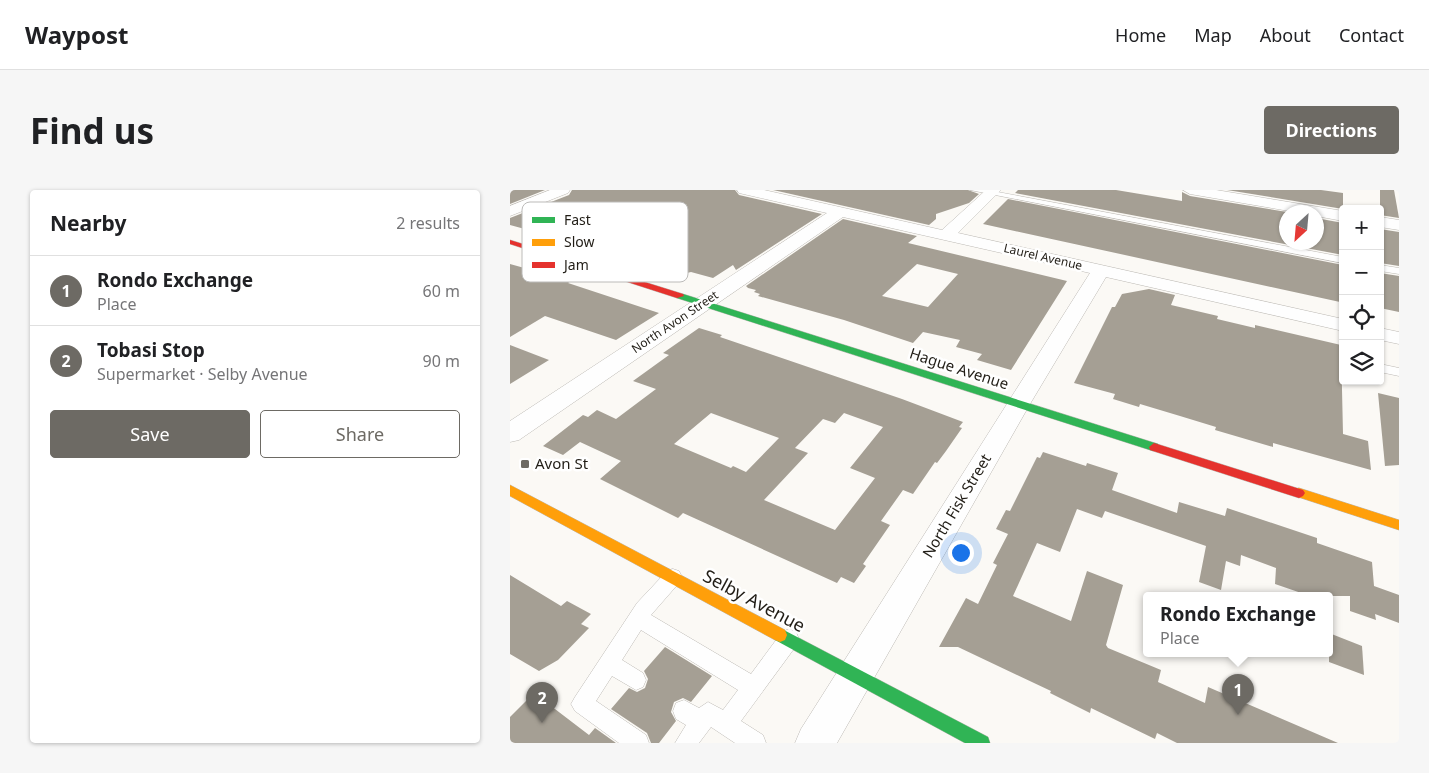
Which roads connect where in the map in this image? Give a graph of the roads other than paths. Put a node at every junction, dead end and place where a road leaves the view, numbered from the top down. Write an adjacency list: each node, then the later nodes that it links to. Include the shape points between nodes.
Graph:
1 (744, 190): 9 (street, Laurel Avenue)
2 (974, 190): 5 (lane)
3 (1190, 190): 10 (street)
4 (556, 191): 6 (street)
5 (993, 192): 13 (street); 16 (lane)
6 (531, 202)
7 (522, 206): 8 (street)
8 (510, 211)
9 (840, 212): 13 (street, Laurel Avenue); 21 (street, North Avon Street)
10 (1339, 215)
11 (1384, 223): 12 (street)
12 (1399, 225)
13 (945, 236): 18 (street, Laurel Avenue)
14 (510, 242): 15 (street, Hague Avenue)
15 (522, 246)
16 (1339, 259)
17 (1384, 269): 19 (lane)
18 (1101, 270): 22 (street, Laurel Avenue); 27 (street, North Fisk Street)
19 (1399, 271)
20 (637, 282): 21 (street, Hague Avenue)
21 (703, 303): 27 (street, Hague Avenue); 28 (street, North Avon Street)
22 (1339, 324)
23 (1384, 335): 24 (street)
24 (1399, 338)
25 (1384, 369): 26 (lane)
26 (1399, 372)
27 (1018, 404): 30 (street, Hague Avenue); 35 (street, North Fisk Street)
28 (510, 433)
29 (510, 490): 31 (street, Selby Avenue)
30 (1399, 525)
31 (673, 577): 32 (lane); 33 (street, Selby Avenue)
32 (638, 618): 34 (lane); 37 (lane)
33 (788, 639): 35 (street, Selby Avenue); 37 (lane)
34 (609, 663): 36 (lane); 39 (lane, via 582,704)
35 (856, 675): 42 (street, North Fisk Street); 43 (street, Selby Avenue)
36 (636, 680)
37 (753, 687): 38 (lane)
38 (726, 724): 40 (lane, via 708,713 693,717); 41 (lane)
39 (638, 743)
40 (686, 743)
41 (755, 743)
42 (816, 743)
43 (982, 743)

